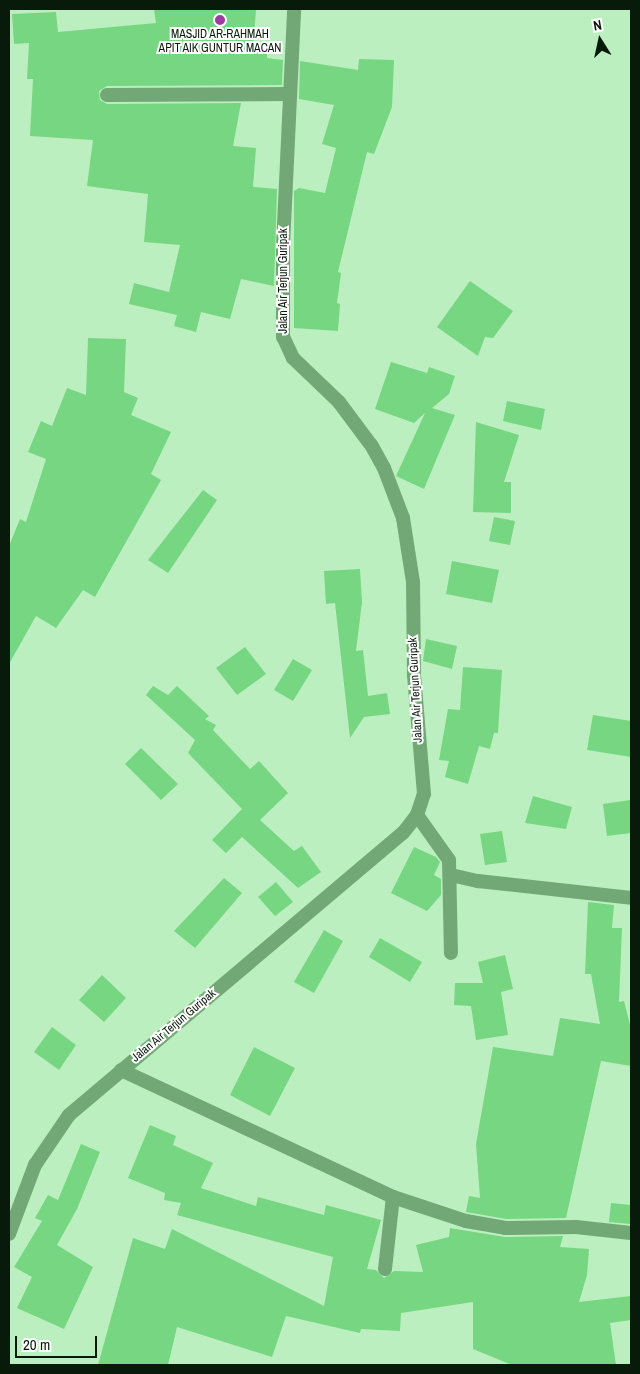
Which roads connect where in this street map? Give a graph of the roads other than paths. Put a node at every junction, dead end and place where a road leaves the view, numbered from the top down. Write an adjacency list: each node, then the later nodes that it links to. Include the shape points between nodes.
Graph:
1 (294, 9): 2 (street, Jalan Air Terjun Guripak)
2 (290, 94): 3 (street); 4 (street, Jalan Air Terjun Guripak, via 283,246 283,337 293,358 339,402 372,445 403,518 413,582 414,676 420,768 425,783)
3 (107, 95)
4 (417, 815): 5 (street, via 449,860); 8 (street, Jalan Air Terjun Guripak, via 403,833)
5 (451, 875): 6 (street, via 478,881); 7 (street)
6 (631, 898)
7 (451, 953)
8 (121, 1070): 9 (street); 11 (street, Jalan Air Terjun Guripak, via 69,1115 44,1147)
9 (393, 1197): 10 (street, via 485,1226 576,1226); 12 (street)
10 (631, 1233)
11 (9, 1234)
12 (385, 1268)

